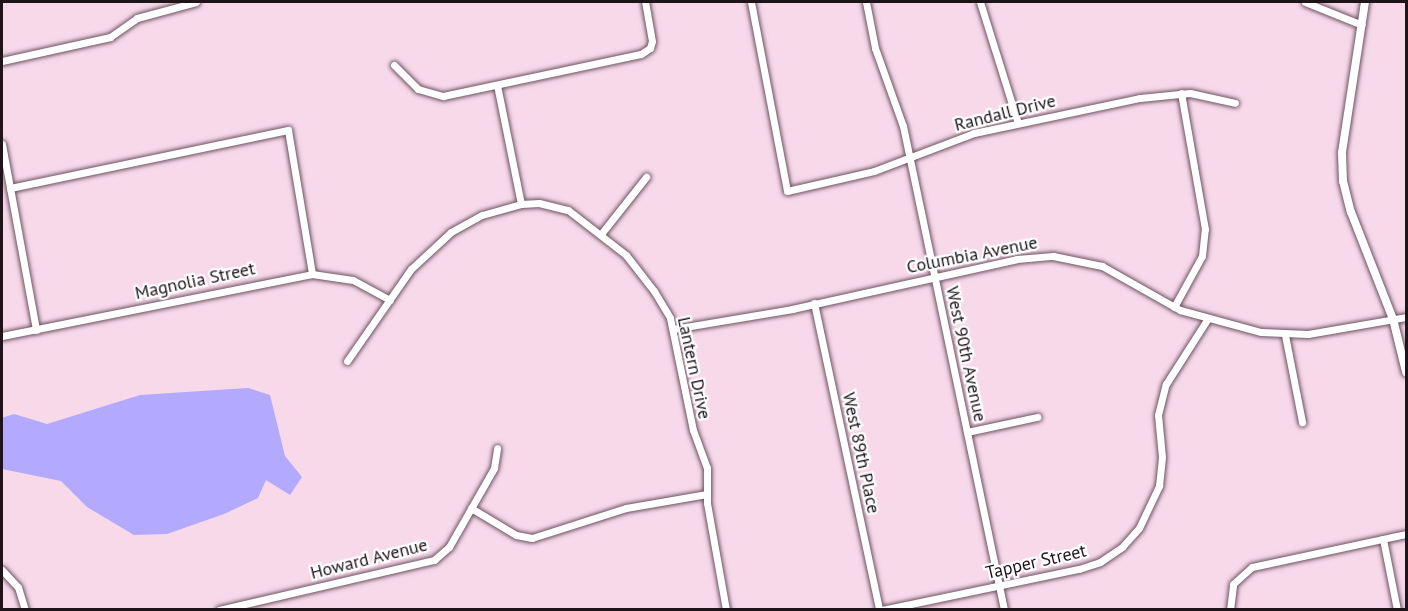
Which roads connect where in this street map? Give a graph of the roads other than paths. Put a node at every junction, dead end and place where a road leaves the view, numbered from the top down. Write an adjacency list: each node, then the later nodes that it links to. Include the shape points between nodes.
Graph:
1 (196, 2): 9 (street, via 137,18 110,37)
2 (645, 2): 11 (street, via 650,48 641,54)
3 (751, 2): 16 (street, Randall Drive, via 787,190)
4 (866, 2): 16 (street, West 90th Avenue, via 875,48 898,110)
5 (980, 2): 14 (street)
6 (1305, 2): 8 (street)
7 (1365, 2): 8 (street)
8 (1362, 25): 27 (street, via 1342,153 1343,181 1351,212)
9 (2, 61)
10 (394, 64): 11 (street, via 414,86 432,95)
11 (497, 85): 19 (street)
12 (1181, 93): 13 (street, Randall Drive); 14 (street, Randall Drive); 25 (street, via 1205,229 1202,256)
13 (1235, 103)
14 (1018, 123): 16 (street, Randall Drive, via 969,135)
15 (2, 144): 18 (street)
16 (910, 160): 22 (street, West 90th Avenue)
17 (646, 177): 20 (street)
18 (10, 188): 21 (street, via 288,130); 30 (street)
19 (521, 204): 20 (street, Lantern Drive, via 539,202 563,208); 23 (street, Lantern Drive, via 482,215 451,232 417,262)
20 (601, 234): 29 (street, Lantern Drive, via 643,276)
21 (312, 274): 23 (street, Magnolia Street, via 353,280); 30 (street, Magnolia Street)
22 (934, 276): 24 (street, Columbia Avenue); 25 (street, Columbia Avenue, via 1026,258 1072,257 1112,270); 37 (street, West 90th Avenue)
23 (390, 300): 33 (street, Lantern Drive)
24 (814, 303): 29 (street, Columbia Avenue); 48 (street, West 89th Place)
25 (1174, 307): 28 (street, Columbia Avenue)
26 (1407, 317): 27 (street, Columbia Avenue)
27 (1394, 319): 31 (street, Columbia Avenue); 34 (street)
28 (1207, 320): 31 (street, Columbia Avenue); 44 (street, Tapper Street, via 1166,384 1158,416 1160,481 1152,505 1131,539 1095,564)
29 (673, 329): 39 (street, Lantern Drive, via 693,430 707,468)
30 (36, 330): 32 (street, Magnolia Street)
31 (1285, 335): 36 (street)
32 (2, 336)
33 (347, 361)
34 (1407, 372)
35 (1037, 417): 37 (street)
36 (1302, 422)
37 (967, 432): 44 (street, West 90th Avenue)
38 (496, 448): 40 (street, Howard Avenue, via 494,468)
39 (707, 494): 40 (street, via 626,508 532,538 516,535); 47 (street, Lantern Drive)
40 (471, 508): 46 (street, Howard Avenue, via 447,549 430,562)
41 (1407, 534): 42 (street)
42 (1383, 538): 50 (street, via 1252,567 1233,584); 51 (street)
43 (2, 570): 45 (street, via 16,582)
44 (999, 586): 48 (street, Tapper Street); 49 (street, West 90th Avenue)
45 (25, 609)
46 (219, 609)
47 (726, 609)
48 (880, 609)
49 (1004, 609)
50 (1230, 609)
51 (1397, 609)

